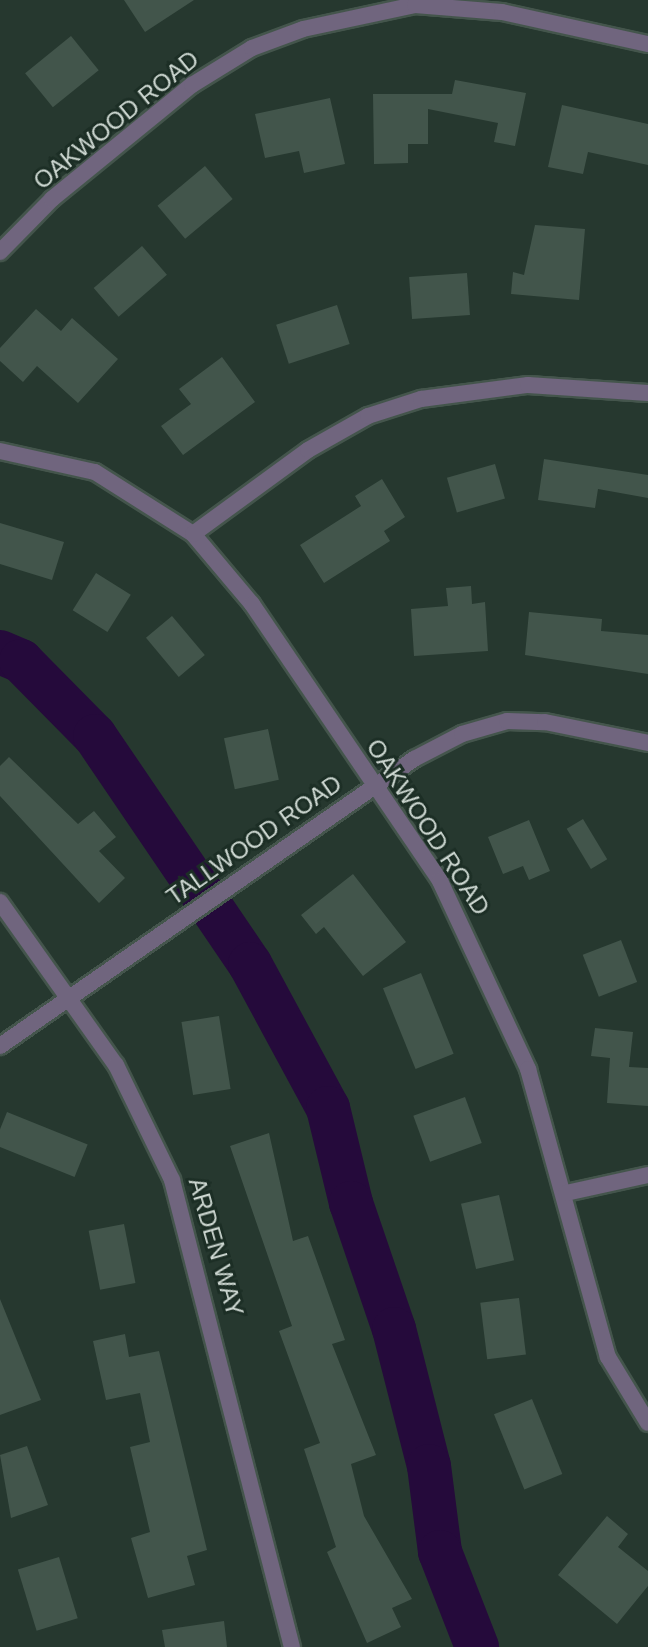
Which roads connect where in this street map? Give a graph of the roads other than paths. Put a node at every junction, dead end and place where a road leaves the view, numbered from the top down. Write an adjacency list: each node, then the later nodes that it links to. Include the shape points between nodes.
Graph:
1 (648, 44): 2 (street, OAKWOOD ROAD, via 502,12 415,5 303,29 252,48 192,85 52,199)
2 (0, 252)
3 (648, 393): 5 (street, via 528,385 421,399 368,416 308,450)
4 (0, 451): 5 (street, OAKWOOD ROAD, via 95,472 138,493)
5 (193, 534): 7 (street, OAKWOOD ROAD, via 252,604)
6 (648, 743): 7 (street, TALLWOOD ROAD, via 507,721 462,734)
7 (374, 786): 9 (street, TALLWOOD ROAD); 12 (street, OAKWOOD ROAD, via 440,881 489,974)
8 (0, 902): 9 (street, ARDEN WAY)
9 (72, 996): 10 (street, TALLWOOD ROAD); 14 (street, ARDEN WAY, via 172,1180)
10 (0, 1046)
11 (648, 1175): 12 (street)
12 (566, 1193): 13 (street, OAKWOOD ROAD, via 608,1357)
13 (648, 1423)
14 (292, 1647)

